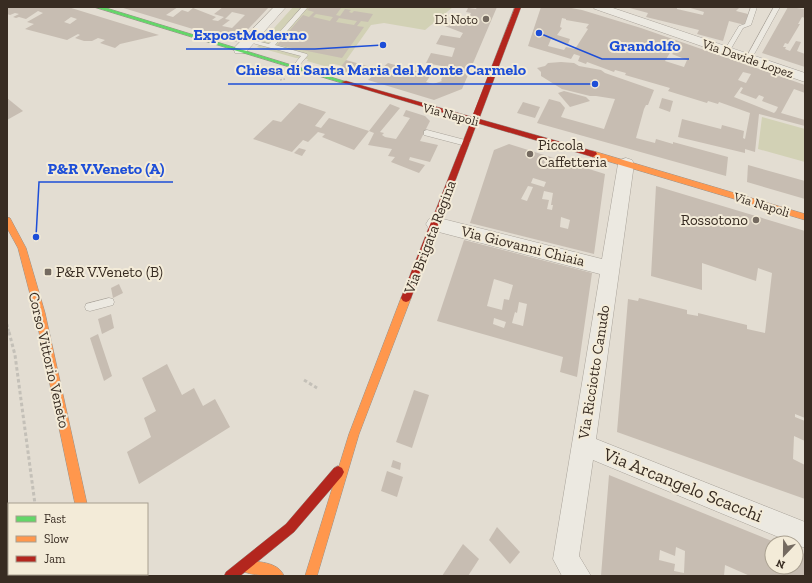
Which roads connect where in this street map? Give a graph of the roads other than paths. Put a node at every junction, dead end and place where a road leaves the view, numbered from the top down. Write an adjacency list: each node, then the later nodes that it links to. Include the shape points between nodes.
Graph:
1 (97, 7): 8 (main road, Via Napoli)
2 (280, 7): 8 (street)
3 (306, 7): 9 (lane)
4 (518, 7): 14 (main road, Via Brigata Regina)
5 (599, 7): 10 (street, Via Davide Lopez)
6 (754, 7): 10 (lane, via 748,25 741,27)
7 (777, 7): 11 (lane)
8 (244, 46): 9 (lane); 12 (main road, Via Napoli)
9 (271, 46): 12 (lane, via 305,55)
10 (727, 51): 11 (street, Via Davide Lopez)
11 (749, 58): 13 (street, Via Davide Lopez)
12 (295, 67): 14 (main road, Via Napoli)
13 (805, 78)
14 (474, 120): 16 (main road, Via Brigata Regina); 17 (main road, Via Napoli)
15 (427, 133): 16 (lane)
16 (466, 143): 20 (main road, Via Brigata Regina)
17 (626, 164): 18 (main road, Via Napoli); 21 (street, Via Ricciotto Canudo)
18 (805, 217)
19 (7, 220): 26 (main road, Corso Vittorio Veneto, via 22,248 42,320)
20 (435, 224): 21 (street, Via Giovanni Chiaia); 25 (main road, Via Brigata Regina)
21 (610, 269): 24 (street, Via Ricciotto Canudo)
22 (109, 302): 23 (lane)
23 (90, 307)
24 (583, 445): 27 (street, Via Arcangelo Scacchi); 32 (street, Via Ricciotto Canudo, via 566,559)
25 (343, 467): 28 (main road, via 290,528); 31 (main road, Via Brigata Regina)
26 (81, 503)
27 (805, 535)
28 (243, 566): 29 (main road); 30 (main road, via 270,570)
29 (230, 576)
30 (278, 576)
31 (311, 576)
32 (578, 576)

